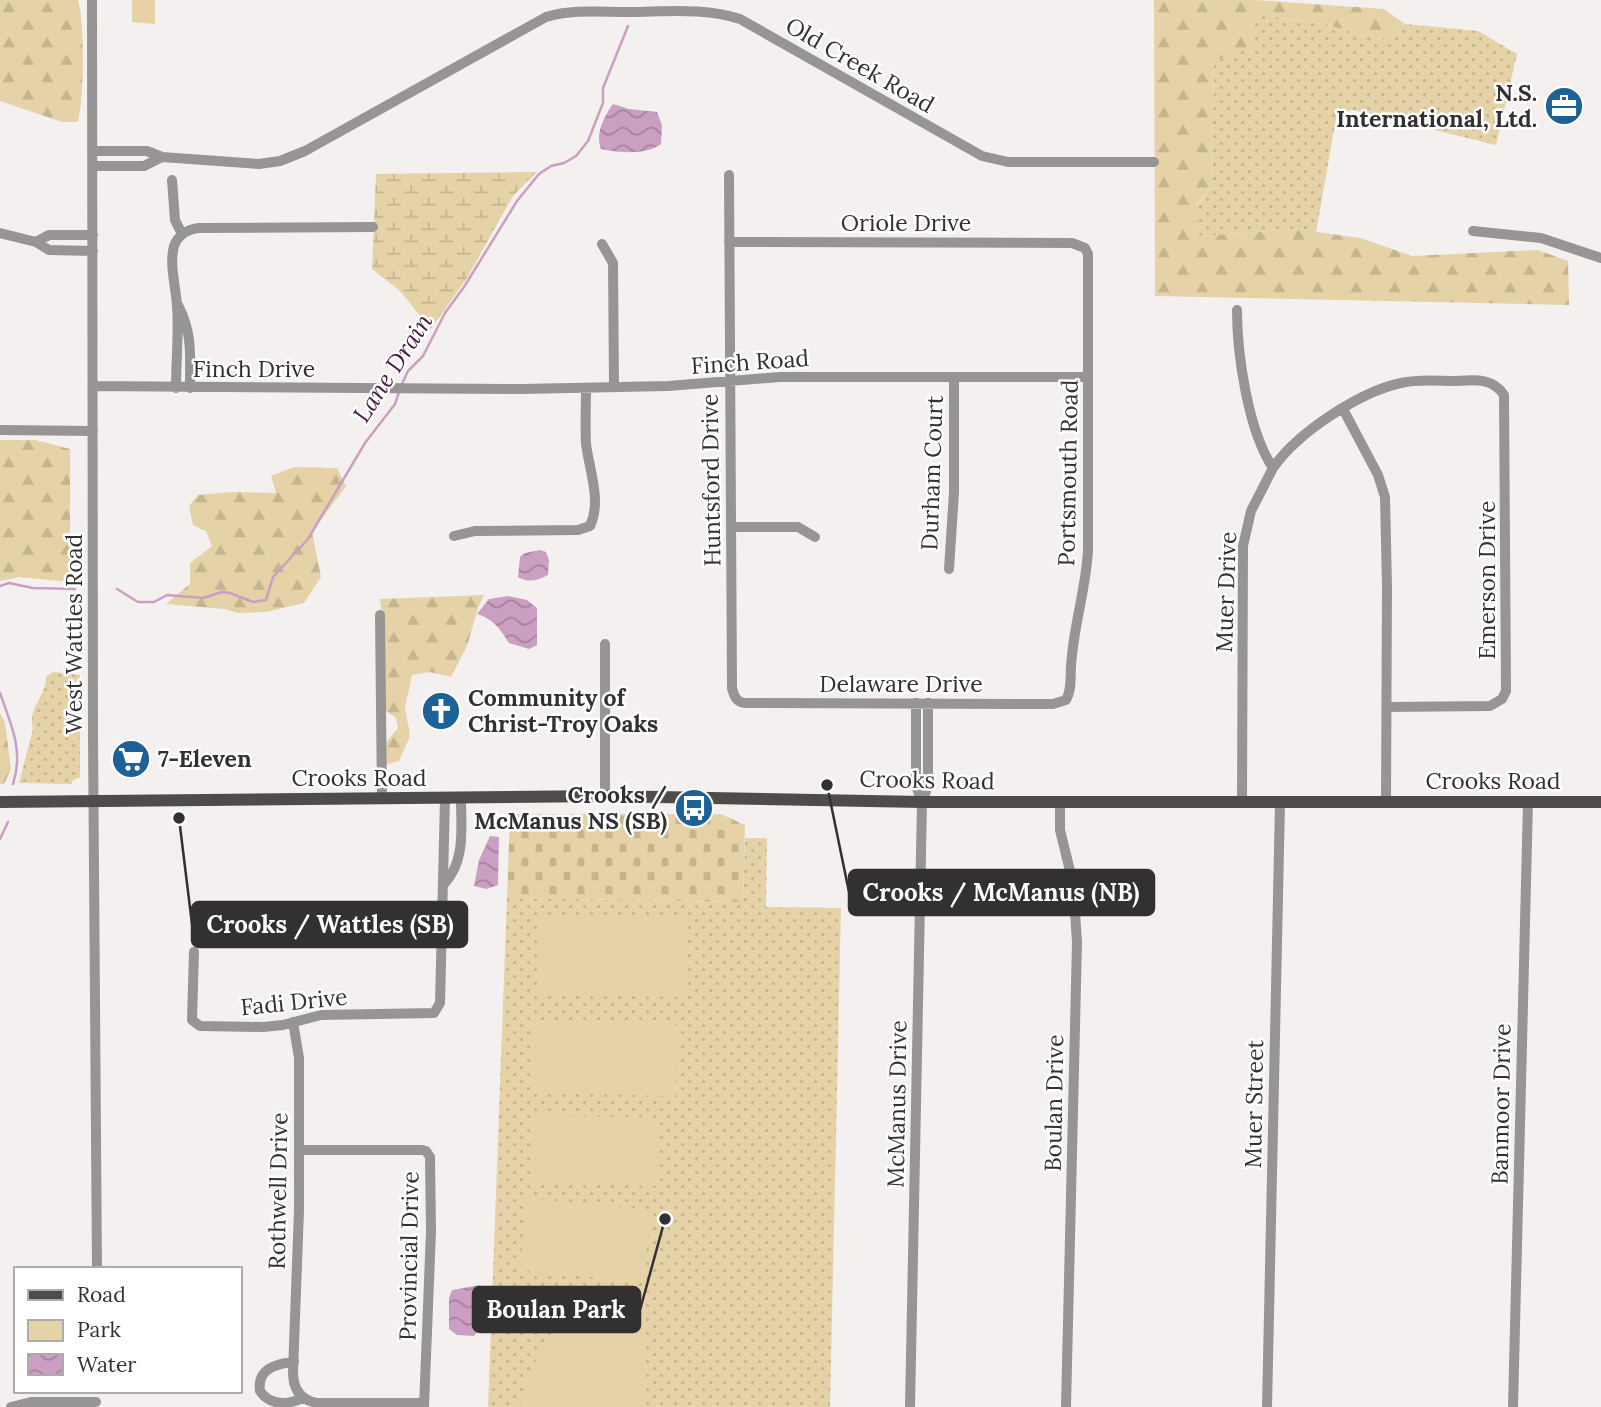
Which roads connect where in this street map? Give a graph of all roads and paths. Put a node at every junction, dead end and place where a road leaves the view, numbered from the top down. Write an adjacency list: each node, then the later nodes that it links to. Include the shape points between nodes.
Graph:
1 (92, 0): 2 (street, West Wattles Road)
2 (93, 151): 3 (street, Old Creek Road, via 147,151); 5 (street, West Wattles Road)
3 (162, 158): 4 (street, Old Creek Road, via 259,164 280,161 325,141 547,17 571,12 671,12 740,19 982,156 1007,162); 5 (street, Old Creek Road, via 144,166)
4 (1154, 162)
5 (93, 166): 12 (street, West Wattles Road)
6 (729, 176): 14 (street, Huntsford Drive)
7 (172, 180): 11 (street, via 174,220)
8 (373, 228): 11 (street, via 199,228)
9 (1473, 231): 18 (street, via 1541,237)
10 (0, 233): 13 (street)
11 (182, 234): 19 (street, via 174,246)
12 (93, 235): 13 (street, via 49,235); 17 (street, West Wattles Road)
13 (36, 242): 17 (street, via 49,250)
14 (729, 242): 16 (street, Oriole Drive); 24 (street, Huntsford Drive)
15 (602, 244): 27 (street, via 612,262)
16 (1083, 246): 22 (street, Portsmouth Road, via 1088,254)
17 (93, 251): 25 (street, West Wattles Road)
18 (1601, 258)
19 (177, 305): 26 (street); 28 (street, via 190,338)
20 (1237, 310): 34 (street, via 1249,401)
21 (954, 377): 22 (street, Finch Road); 24 (street, Finch Road, via 780,377); 38 (street, Durham Court, via 954,492)
22 (1088, 377): 42 (street, Portsmouth Road, via 1088,561)
23 (1457, 381): 31 (street, Muer Drive, via 1403,382); 45 (street, Emerson Drive, via 1493,383 1505,400 1506,691 1490,706)
24 (729, 382): 27 (street, Finch Road); 35 (street, Huntsford Drive)
25 (93, 386): 26 (street, Finch Drive); 33 (street, West Wattles Road)
26 (176, 387): 28 (street, Finch Drive)
27 (614, 387): 29 (street, Finch Road)
28 (190, 388): 30 (street, Finch Drive)
29 (586, 388): 30 (street, Finch Road); 36 (street, via 586,442 593,477 590,526)
30 (414, 389)
31 (1343, 409): 34 (street, Muer Drive, via 1309,431); 45 (street, via 1385,498)
32 (0, 430): 33 (street)
33 (93, 431): 55 (street, West Wattles Road)
34 (1273, 468): 56 (street, Muer Drive, via 1251,511 1243,546)
35 (731, 527): 37 (street, via 799,527); 41 (street, Huntsford Drive, via 732,688)
36 (454, 536)
37 (815, 537)
38 (948, 569)
39 (380, 615): 47 (street)
40 (605, 644): 46 (street)
41 (737, 700): 43 (street, Delaware Drive)
42 (1066, 700): 44 (street, Delaware Drive, via 1053,704)
43 (916, 703): 44 (street, Delaware Drive); 51 (street, via 915,786)
44 (928, 703): 51 (street, via 928,786)
45 (1387, 707): 53 (street)
46 (605, 796): 49 (main road, Crooks Road); 51 (main road, Crooks Road)
47 (382, 799): 48 (main road, Crooks Road); 55 (main road, Crooks Road)
48 (445, 799): 49 (main road, Crooks Road); 59 (street)
49 (461, 799): 59 (street, via 458,859)
50 (0, 802): 55 (main road, Crooks Road)
51 (922, 802): 52 (main road, Crooks Road); 70 (street, McManus Drive)
52 (1060, 802): 56 (main road, Crooks Road); 71 (street, Boulan Drive, via 1077,942)
53 (1386, 802): 57 (main road, Crooks Road); 58 (main road, Crooks Road)
54 (1601, 802): 58 (main road, Crooks Road)
55 (94, 803): 63 (street, West Wattles Road)
56 (1242, 803): 57 (main road, Crooks Road)
57 (1280, 803): 72 (street, Muer Street)
58 (1528, 803): 73 (street, Banmoor Drive)
59 (444, 884): 61 (street, Fadi Drive, via 440,1006 434,1013 321,1015)
60 (194, 952): 61 (street, Fadi Drive, via 192,1020 196,1025 263,1027)
61 (293, 1022): 62 (street, Rothwell Drive, via 299,1058)
62 (299, 1150): 64 (street, Rothwell Drive); 67 (street, Provincial Drive, via 422,1150 430,1157)
63 (97, 1267)
64 (294, 1361): 65 (street, Rothwell Drive, via 295,1387); 65 (street, via 265,1371 260,1391 268,1400 278,1402)
65 (303, 1398): 67 (street, via 317,1403)
66 (96, 1400): 69 (street)
67 (424, 1405)
68 (0, 1406): 69 (street)
69 (8, 1407)
70 (909, 1407)
71 (1066, 1407)
72 (1267, 1407)
73 (1513, 1407)

